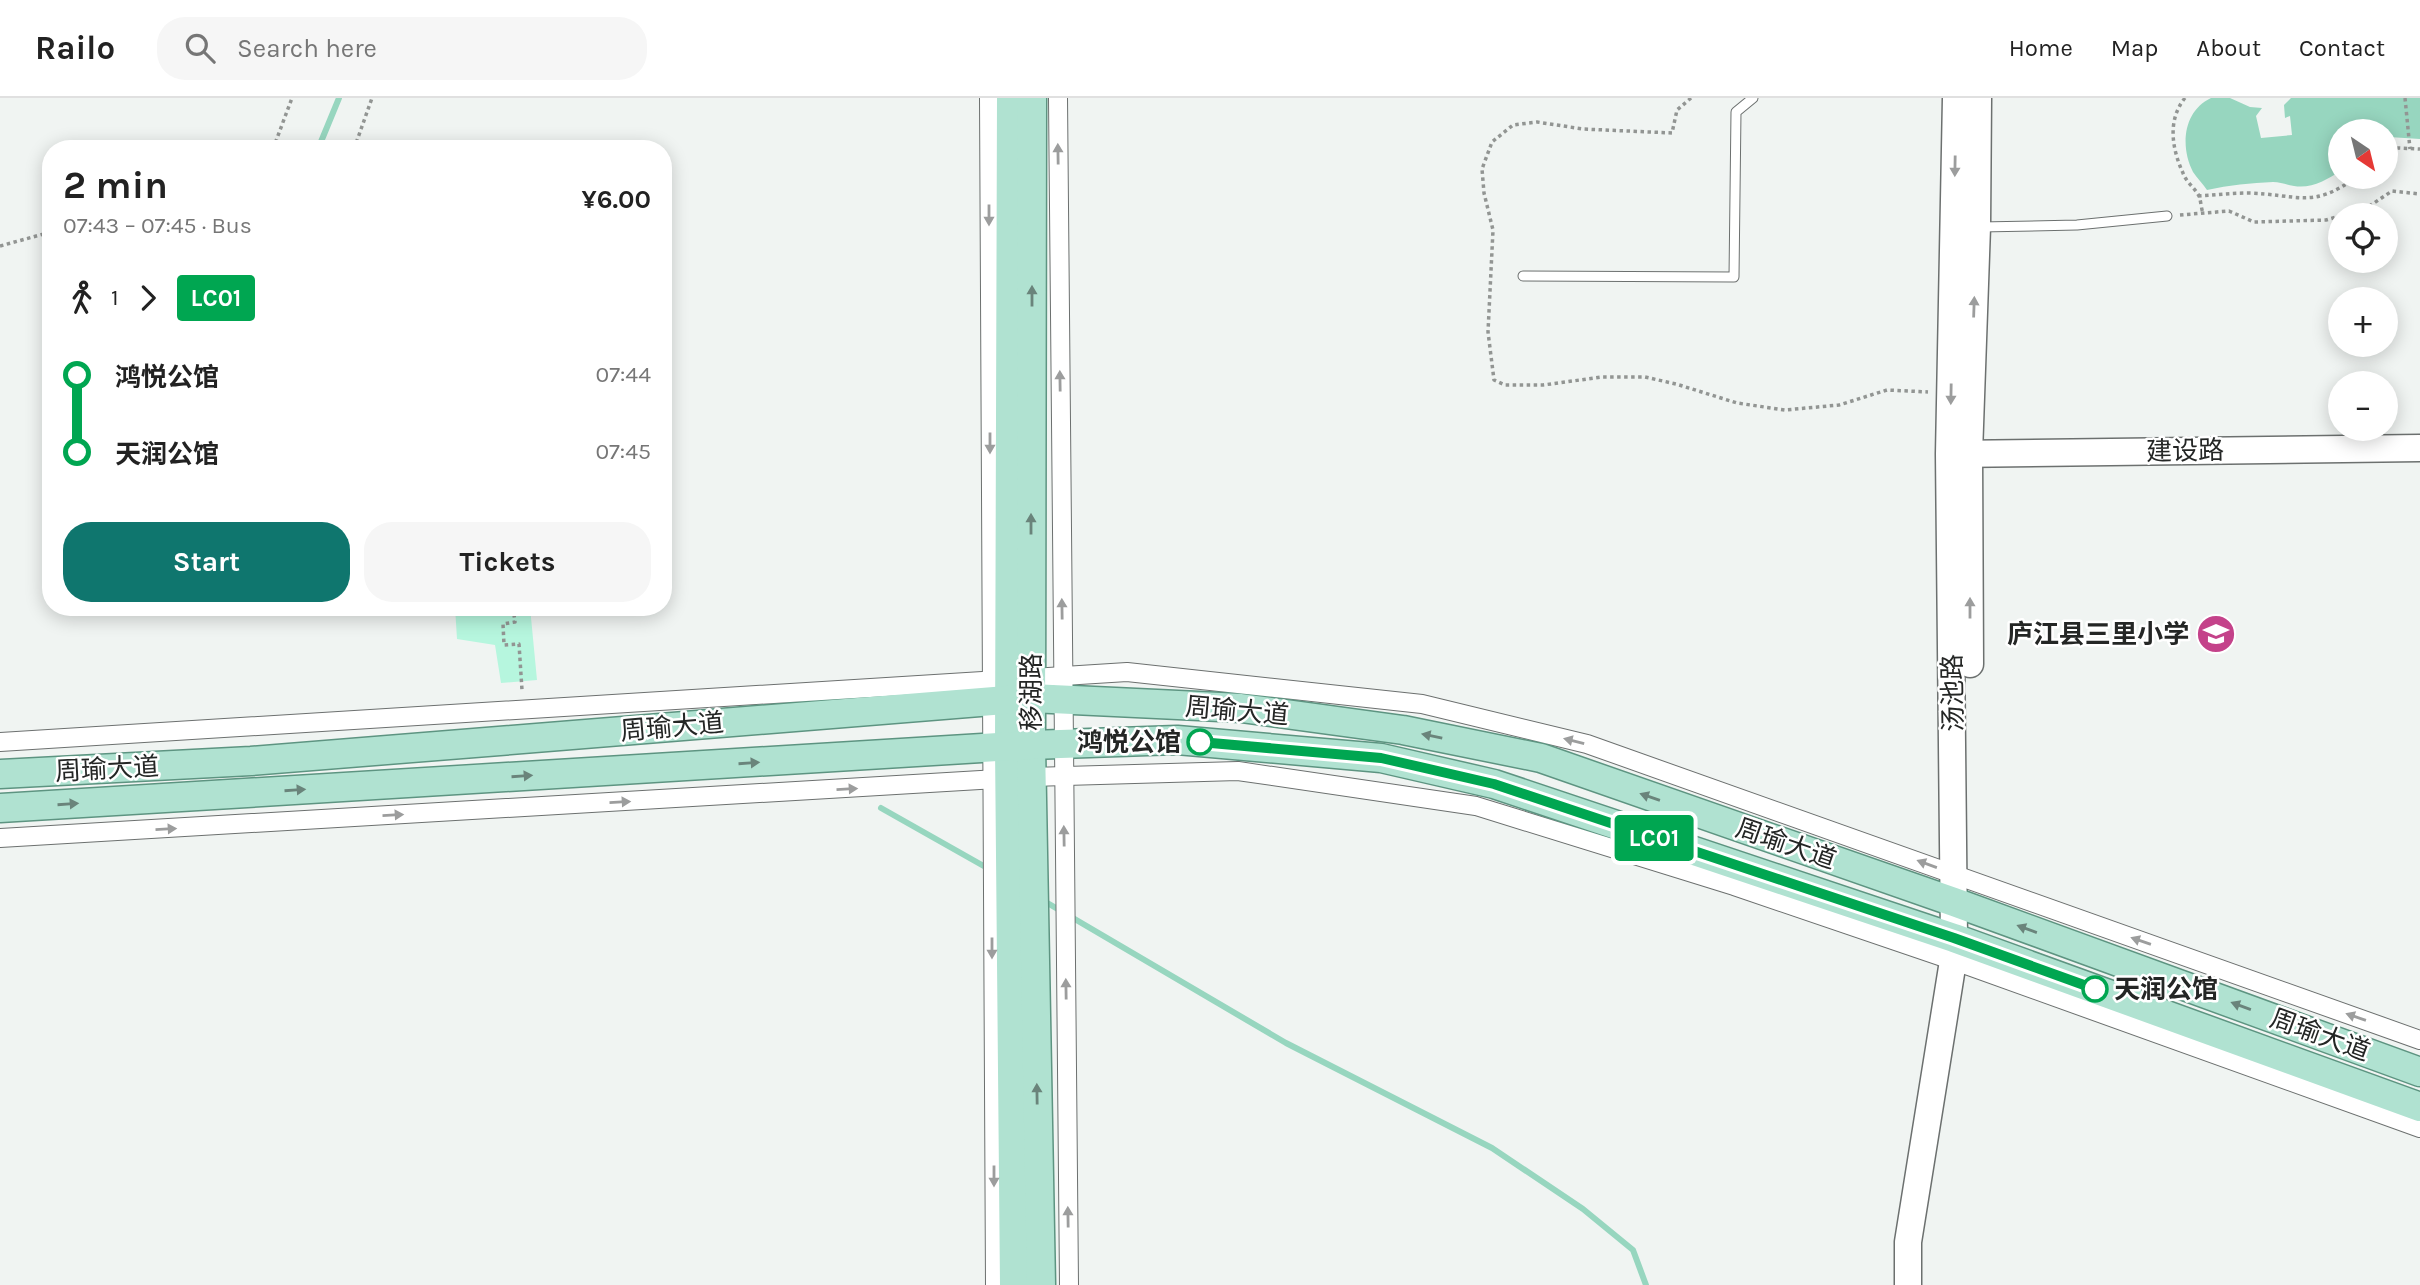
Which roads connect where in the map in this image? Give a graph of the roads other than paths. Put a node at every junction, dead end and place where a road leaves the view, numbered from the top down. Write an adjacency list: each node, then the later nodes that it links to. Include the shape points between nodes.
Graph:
1 (989, 98): 14 (street, 移湖路, one-way to 14)
2 (1011, 98): 14 (main road, 移湖路)
3 (1032, 98): 14 (main road, 移湖路, one-way to 3)
4 (1058, 98): 13 (street, 移湖路, one-way to 4)
5 (1753, 98): 10 (lane, via 1736,112 1734,277)
6 (1956, 98): 12 (street, 汤池路, one-way to 12)
7 (1978, 98): 9 (street, 汤池路)
8 (2167, 216): 9 (lane, via 2077,225)
9 (1977, 227): 12 (street, 汤池路, one-way to 9)
10 (1523, 276)
11 (2420, 448): 12 (street, 建设路)
12 (1959, 454): 24 (street, 汤池路)
13 (1063, 688): 14 (main road, 周瑜大道); 16 (street, 移湖路); 24 (main road, 周瑜大道, one-way to 13, via 1541,758 1403,730)
14 (1010, 690): 15 (street, via 523,709); 17 (main road, 移湖路); 17 (street, 移湖路); 18 (main road, 周瑜大道, via 251,761)
15 (0, 742)
16 (1063, 744): 17 (main road, 周瑜大道); 19 (street, 移湖路); 25 (main road, 周瑜大道, via 1177,740 1381,758 1494,784)
17 (1010, 747): 20 (main road, 移湖路); 20 (street, 移湖路); 21 (main road, 周瑜大道, one-way to 17)
18 (0, 774)
19 (1064, 776): 20 (street); 25 (street, via 1238,771 1476,806); 33 (street, 移湖路, one-way to 19)
20 (1011, 779): 22 (street, one-way to 20); 23 (main road, 移湖路); 23 (street, 移湖路)
21 (0, 808)
22 (0, 838)
23 (1012, 882): 30 (street, 移湖路, one-way to 30); 31 (main road, 移湖路); 32 (main road, 移湖路, one-way to 23)
24 (1961, 891): 25 (street, 汤池路); 26 (street, one-way to 24); 27 (main road, 周瑜大道, one-way to 24)
25 (1960, 952): 28 (main road, 周瑜大道); 29 (street); 34 (street, 汤池路, via 1908,1242); 35 (street, 汤池路, via 1923,1240)
26 (2420, 1040)
27 (2420, 1072)
28 (2420, 1107)
29 (2420, 1128)
30 (995, 1285)
31 (1014, 1285)
32 (1041, 1285)
33 (1069, 1285)
34 (1908, 1285)
35 (1924, 1285)

